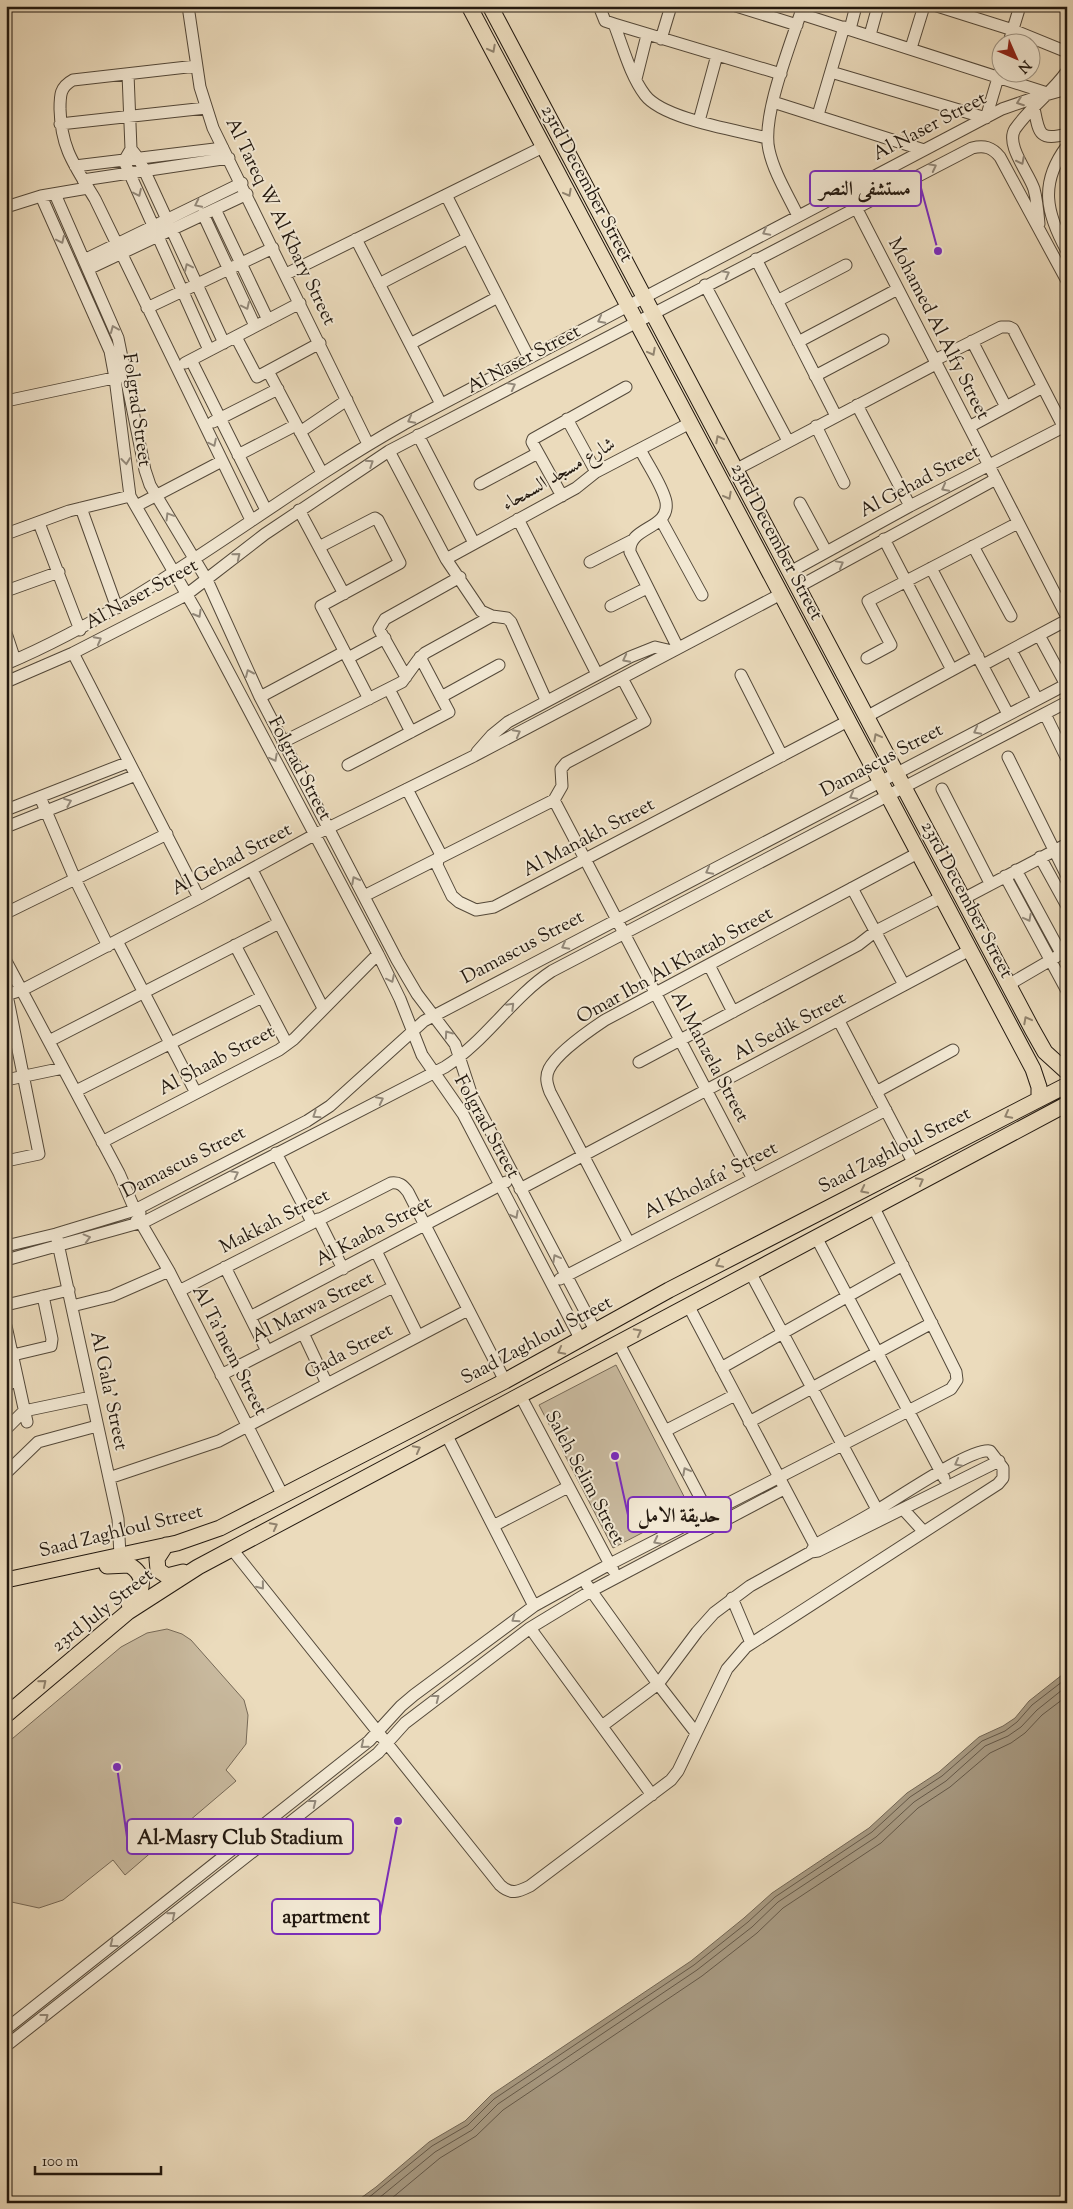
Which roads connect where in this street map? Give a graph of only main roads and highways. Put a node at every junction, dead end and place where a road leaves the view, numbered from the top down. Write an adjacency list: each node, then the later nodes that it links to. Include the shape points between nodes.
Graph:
1 (469, 6): 4 (main road, 23rd December Street, one-way to 4)
2 (491, 7): 3 (main road, 23rd December Street, one-way to 2)
3 (759, 515): 4 (main road); 5 (main road, 23rd December Street, one-way to 3)
4 (743, 524): 6 (main road, 23rd December Street)
5 (1043, 1048): 6 (main road, via 1035,1056); 7 (main road, 23rd December Street)
6 (1027, 1058): 9 (main road, 23rd December Street, via 1037,1080)
7 (1067, 1072)
8 (1067, 1085): 9 (main road, Saad Zaghloul Street)
9 (1039, 1099): 11 (main road, Saad Zaghloul Street, one-way to 11)
10 (1067, 1104): 12 (main road, Saad Zaghloul Street, one-way to 10)
11 (771, 1238): 12 (main road); 13 (main road, Saad Zaghloul Street, one-way to 13, via 283,1496 215,1530)
12 (780, 1256): 14 (main road, Saad Zaghloul Street, one-way to 12)
13 (166, 1545): 15 (main road, Saad Zaghloul Street); 16 (main road, via 156,1562 164,1575 171,1576)
14 (231, 1548): 16 (main road, 23rd July Street)
15 (80, 1564): 17 (main road, Saad Zaghloul Street); 18 (main road, via 92,1568 129,1565 140,1576 140,1592 121,1611)
16 (198, 1567): 18 (main road, 23rd July Street)
17 (6, 1580)
18 (113, 1625): 19 (main road, 23rd July Street, one-way to 18)
19 (6, 1715)

